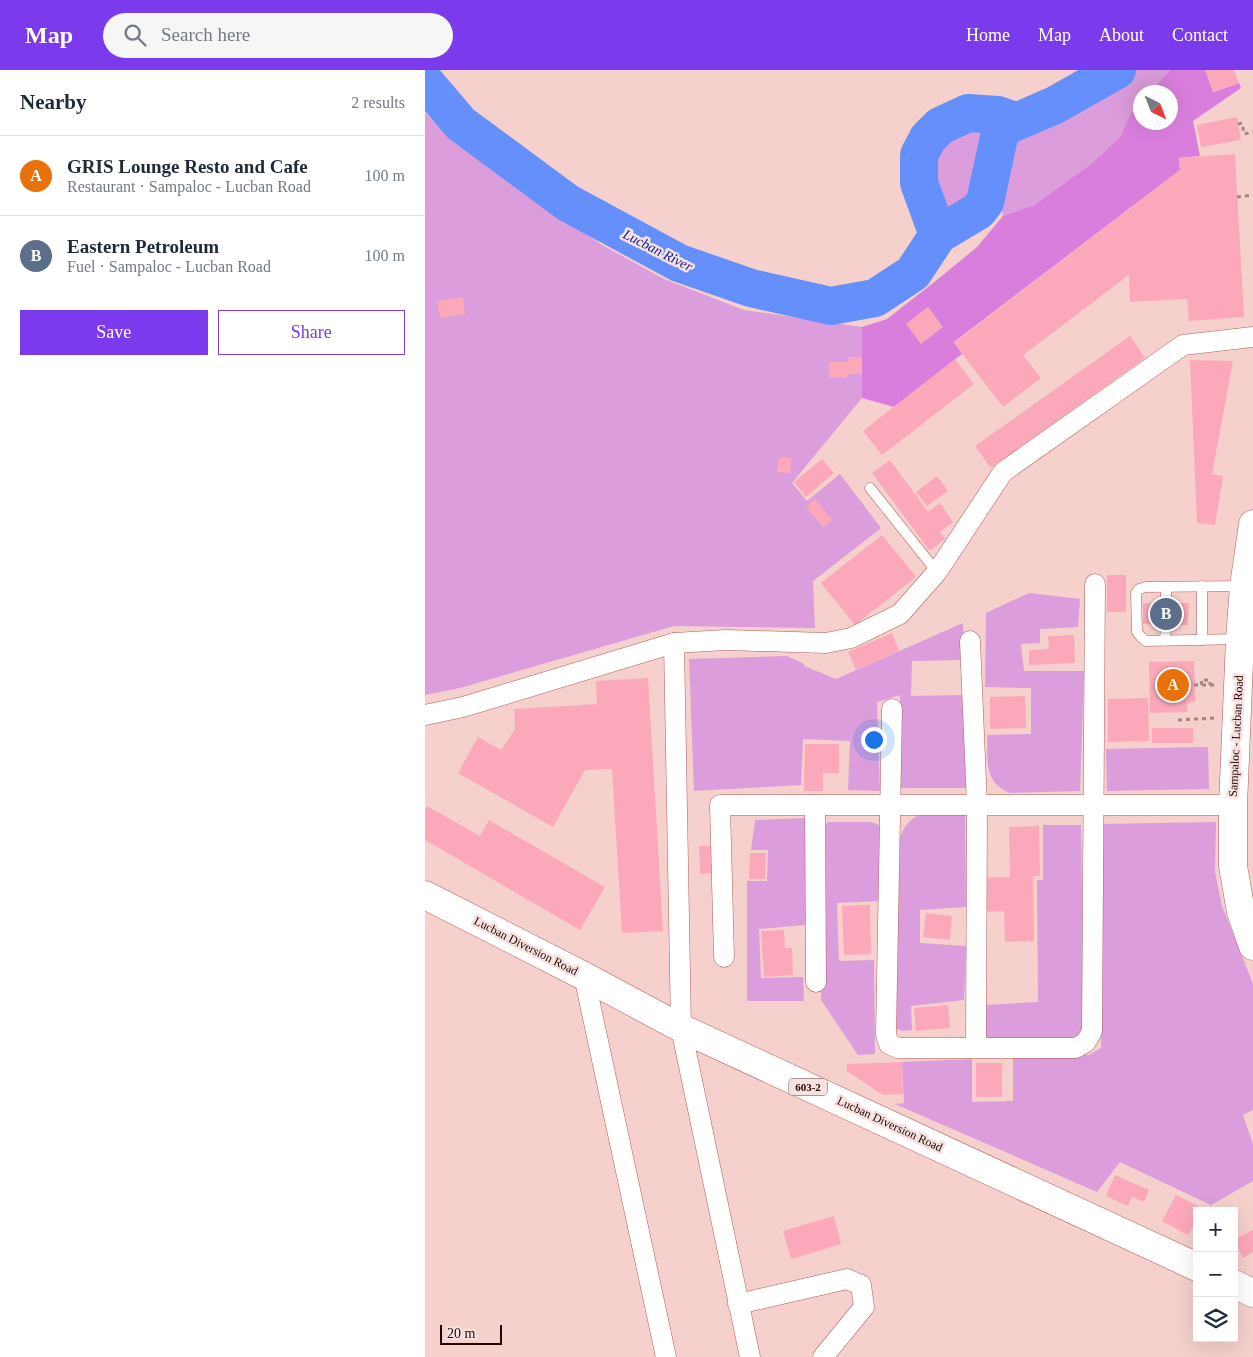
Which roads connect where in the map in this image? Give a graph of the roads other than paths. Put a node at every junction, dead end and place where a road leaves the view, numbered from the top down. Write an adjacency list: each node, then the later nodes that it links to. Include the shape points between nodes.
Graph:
1 (1253, 337): 4 (street, via 1183,345 1003,472)
2 (870, 488): 4 (lane)
3 (1253, 524): 8 (main road, Sampaloc - Lucban Road)
4 (937, 572): 15 (street, via 900,614 851,638 826,643 726,640)
5 (1095, 584): 20 (street)
6 (1166, 586): 7 (lane); 9 (lane); 12 (lane, via 1146,587 1136,593 1137,632 1146,641)
7 (1202, 586): 8 (lane); 13 (lane)
8 (1244, 586): 11 (main road, Sampaloc - Lucban Road)
9 (1166, 602)
10 (1166, 625): 12 (lane)
11 (1240, 639): 13 (lane); 21 (main road, Sampaloc - Lucban Road)
12 (1165, 640): 13 (lane)
13 (1202, 640)
14 (970, 641): 19 (street)
15 (674, 643): 17 (street, via 463,707); 28 (street)
16 (892, 709): 18 (street)
17 (425, 715)
18 (890, 805): 19 (street); 22 (street); 29 (street, via 886,1035 889,1044 898,1048)
19 (977, 805): 20 (street); 29 (street)
20 (1093, 805): 21 (street); 29 (street, via 1092,1031 1076,1048)
21 (1233, 805): 24 (main road, Sampaloc - Lucban Road, via 1233,866 1241,912)
22 (815, 806): 25 (street, via 720,805); 27 (street)
23 (425, 895): 26 (main road, Lucban Diversion Road / 603-2)
24 (1253, 946)
25 (723, 957)
26 (584, 976): 28 (main road, Lucban Diversion Road / 603-2); 34 (street)
27 (816, 982)
28 (681, 1028): 30 (main road, Lucban Diversion Road / 603-2); 33 (street)
29 (976, 1047)
30 (1193, 1265)
31 (1238, 1286): 32 (main road)
32 (1253, 1293)
33 (738, 1304): 35 (street); 36 (street, via 847,1279 861,1285 864,1307)
34 (666, 1357)
35 (750, 1357)
36 (823, 1357)

